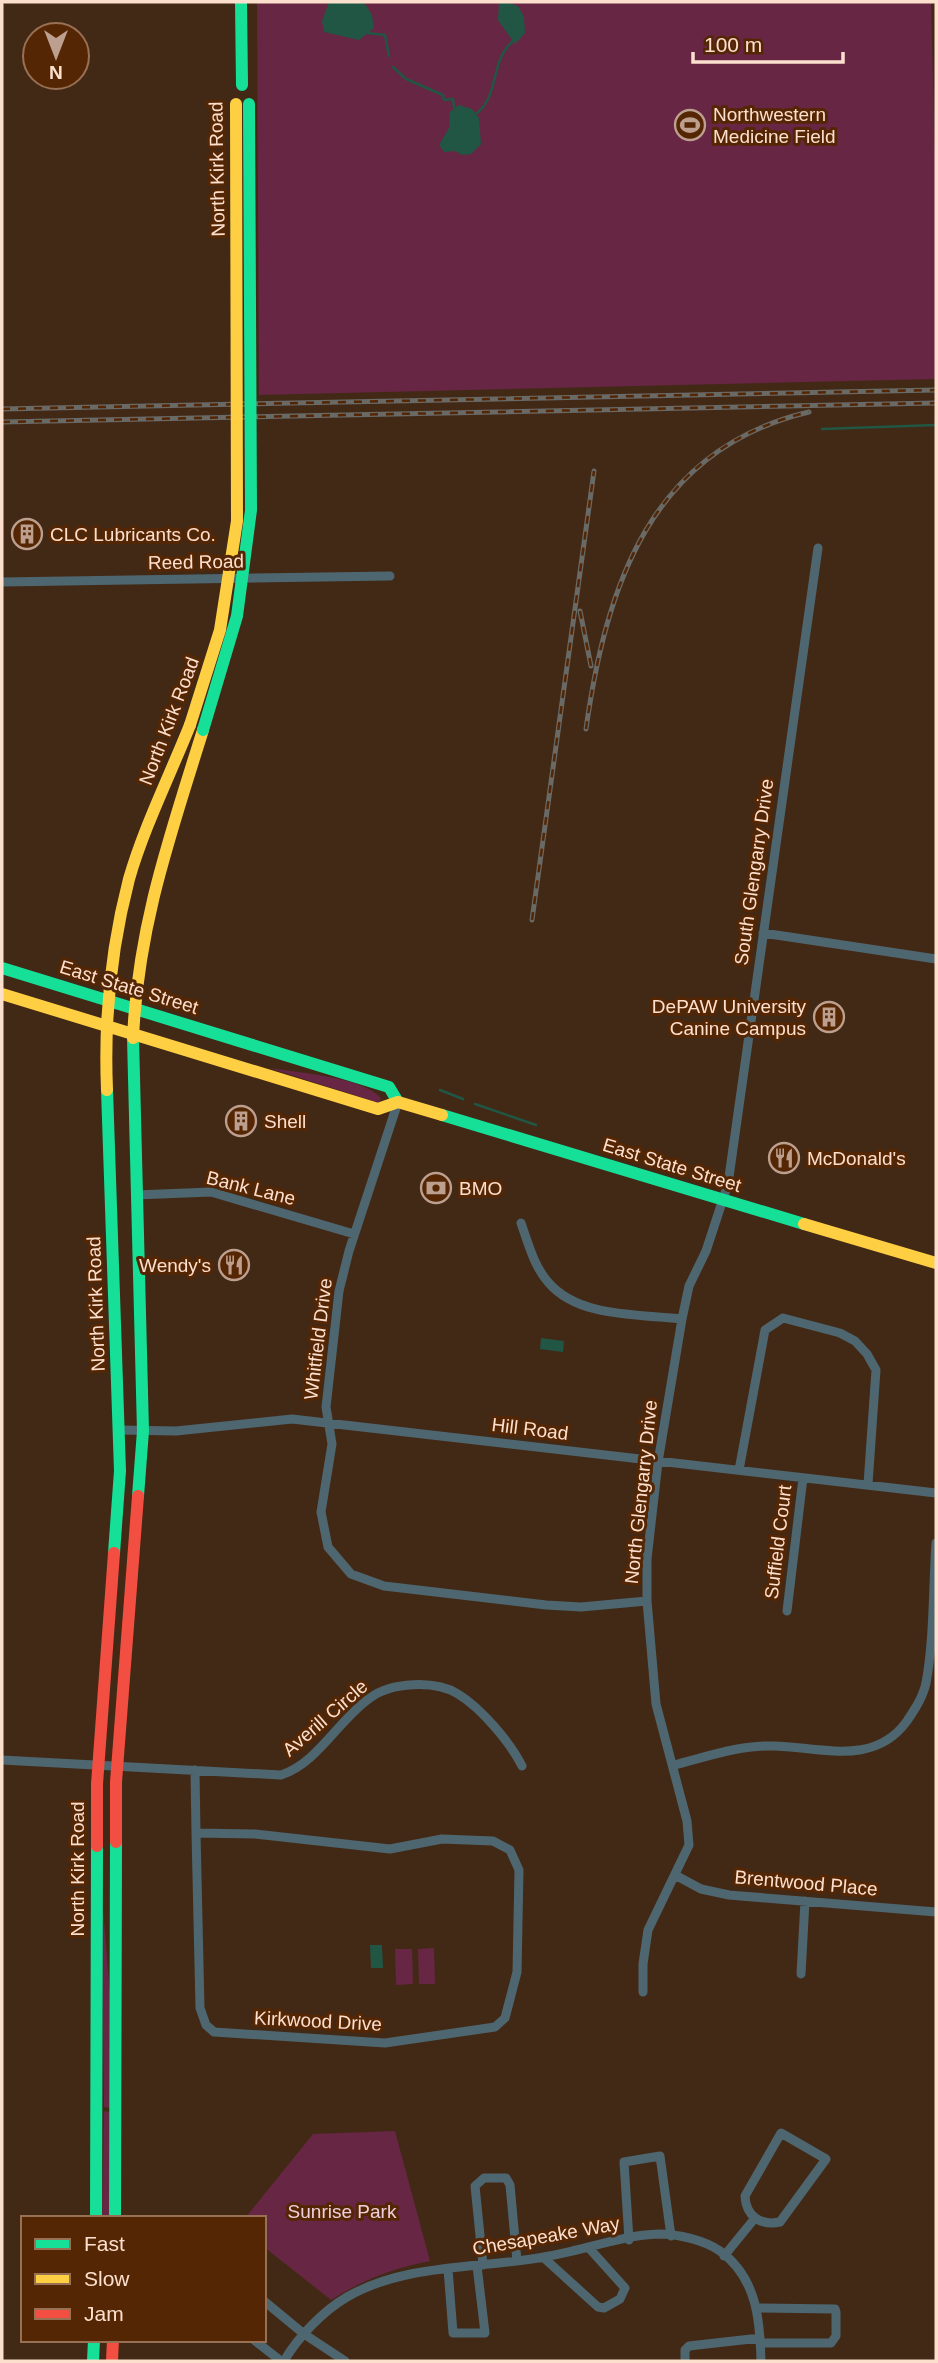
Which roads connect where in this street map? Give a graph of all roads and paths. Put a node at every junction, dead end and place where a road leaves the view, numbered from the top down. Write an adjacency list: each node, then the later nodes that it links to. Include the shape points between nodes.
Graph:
1 (241, 2): 5 (main road, North Kirk Road, bridge, via 242,85 235,92 242,104 237,521 220,630)
2 (818, 548): 6 (street, South Glengarry Drive)
3 (390, 576): 4 (street, Reed Road)
4 (2, 582)
5 (197, 727): 10 (main road, North Kirk Road, via 130,876); 11 (main road, North Kirk Road, via 149,907)
6 (763, 933): 7 (street); 16 (street, South Glengarry Drive)
7 (936, 959)
8 (2, 968): 10 (main road, East State Street)
9 (2, 995): 12 (main road, East State Street)
10 (107, 1001): 11 (main road, East State Street); 12 (main road, North Kirk Road)
11 (134, 1009): 13 (main road, North Kirk Road); 14 (main road, East State Street, via 389,1087)
12 (106, 1027): 13 (main road, East State Street); 22 (main road, North Kirk Road)
13 (133, 1036): 14 (main road, East State Street, via 377,1109); 15 (main road, North Kirk Road)
14 (397, 1101): 16 (main road, East State Street); 18 (street, Whitfield Drive)
15 (136, 1195): 18 (street, Bank Lane, via 211,1192); 23 (main road, North Kirk Road)
16 (724, 1200): 19 (main road, East State Street); 20 (street, North Glengarry Drive, via 689,1286)
17 (521, 1223): 20 (street, via 548,1283 569,1300 595,1310)
18 (354, 1234): 21 (street, Whitfield Drive, via 340,1291)
19 (936, 1263)
20 (682, 1319): 24 (street, North Glengarry Drive)
21 (328, 1423): 23 (street, Hill Road, via 292,1419); 24 (street, Hill Road); 30 (street, Whitfield Drive, via 332,1444 321,1512 328,1547 351,1574 384,1586 546,1605)
22 (120, 1430): 23 (street, Hill Road); 33 (main road, North Kirk Road)
23 (143, 1431): 35 (main road, North Kirk Road)
24 (658, 1462): 25 (street, Hill Road); 30 (street, North Glengarry Drive)
25 (739, 1470): 26 (street, Hill Road); 27 (street, via 765,1330 783,1318 795,1319 855,1340 876,1370)
26 (803, 1478): 27 (street, Hill Road); 31 (street, Suffield Court)
27 (868, 1484): 28 (street, Hill Road)
28 (936, 1493)
29 (936, 1544): 34 (street, via 926,1683 898,1733 870,1749 836,1753 773,1746 739,1748)
30 (647, 1601): 34 (street, North Glengarry Drive, via 656,1704)
31 (788, 1611)
32 (2, 1760): 33 (street, Averill Circle)
33 (98, 1765): 35 (street, Averill Circle); 44 (main road, North Kirk Road)
34 (674, 1765): 39 (street, North Glengarry Drive, via 689,1844)
35 (116, 1766): 37 (street, Averill Circle); 45 (main road, North Kirk Road)
36 (522, 1766): 37 (street, Averill Circle, via 511,1745 458,1694 406,1686 369,1698 289,1772 259,1775)
37 (195, 1770): 38 (street, Kirkwood Drive)
38 (196, 1833): 38 (street, Kirkwood Drive, via 255,1834 390,1849 456,1838 502,1845 516,1859 520,1882 517,1972 505,2018 482,2032 385,2043 214,2032 200,2008)
39 (676, 1875): 40 (street, Brentwood Place, via 701,1889 729,1895); 43 (street, North Glengarry Drive, via 648,1930)
40 (805, 1901): 41 (street, Brentwood Place); 42 (street)
41 (936, 1912)
42 (802, 1974)
43 (643, 1992)
44 (96, 2216)
45 (115, 2216)
46 (755, 2218): 46 (street, via 770,2224 780,2222 826,2158 781,2133 745,2196 746,2207); 50 (street)
47 (671, 2235): 48 (street, Chesapeake Way); 48 (street, via 660,2156 624,2162); 50 (street, Chesapeake Way, via 688,2237)
48 (629, 2239): 49 (street, Chesapeake Way)
49 (589, 2248): 51 (street, Chesapeake Way); 51 (street, via 625,2288 610,2306 598,2307)
50 (724, 2256): 56 (street, Chesapeake Way, via 743,2276)
51 (544, 2258): 52 (street, Chesapeake Way)
52 (517, 2261): 53 (street, Chesapeake Way); 53 (street, via 510,2185 506,2178 484,2178 475,2186)
53 (480, 2266): 54 (street, Chesapeake Way); 54 (street, via 485,2333 453,2333)
54 (448, 2269): 57 (street, Chesapeake Way, via 383,2280 346,2297)
55 (266, 2303): 57 (street)
56 (759, 2308): 58 (street, Chesapeake Way); 58 (street, via 836,2312 836,2336 831,2343)
57 (304, 2334): 64 (street, Chesapeake Way); 65 (street)
58 (761, 2340): 66 (street, via 689,2346); 67 (street, Chesapeake Way)
59 (94, 2342): 62 (main road)
60 (113, 2342): 63 (main road)
61 (257, 2342): 64 (street)
62 (93, 2361)
63 (113, 2361)
64 (282, 2361)
65 (345, 2361)
66 (685, 2361)
67 (761, 2361)

